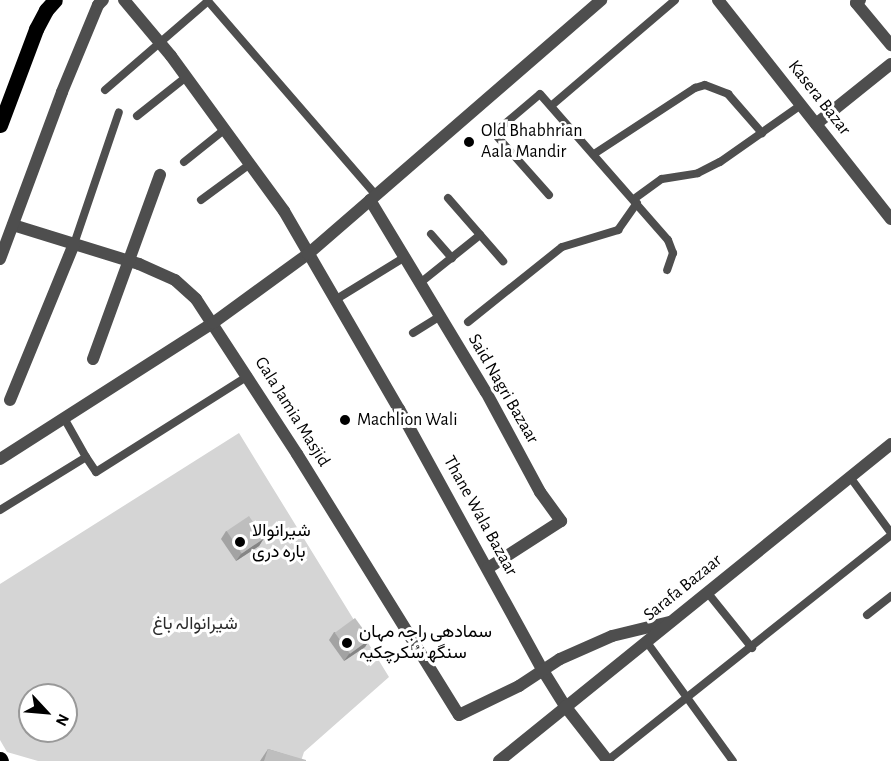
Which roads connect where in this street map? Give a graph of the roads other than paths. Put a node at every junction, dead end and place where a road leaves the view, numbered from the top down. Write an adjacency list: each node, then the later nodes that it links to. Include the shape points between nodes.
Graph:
1 (55, 0): 19 (main road, via 36,28)
2 (103, 0): 32 (street, via 62,92)
3 (124, 0): 9 (street, Thane Wala Bazaar)
4 (601, 0): 27 (street)
5 (675, 0): 15 (lane)
6 (718, 0): 14 (street, Kasera Bazar)
7 (860, 0): 10 (street, via 856,3)
8 (207, 1): 9 (lane); 27 (lane)
9 (161, 44): 12 (street, Thane Wala Bazaar); 13 (lane)
10 (891, 45)
11 (891, 64): 18 (street)
12 (186, 77): 17 (lane); 20 (street, Thane Wala Bazaar)
13 (105, 90)
14 (801, 105): 18 (street, Kasera Bazar); 21 (lane)
15 (551, 106): 22 (lane); 26 (lane, via 540,94 494,133)
16 (119, 112): 35 (lane)
17 (138, 116)
18 (816, 123): 31 (street, Kasera Bazar)
19 (0, 125)
20 (225, 129): 23 (lane); 24 (street, Thane Wala Bazaar)
21 (762, 133): 22 (lane, via 728,94 705,85); 30 (lane, via 698,173 662,178)
22 (594, 154): 30 (lane)
23 (184, 162)
24 (250, 164): 29 (lane); 36 (street, Thane Wala Bazaar, via 284,211)
25 (160, 175): 40 (street)
26 (549, 195)
27 (373, 197): 36 (street); 37 (street, Said Nagri Bazaar)
28 (448, 198): 34 (lane)
29 (201, 200)
30 (635, 201): 42 (lane, via 668,240 673,252); 46 (lane, via 618,230 562,247)
31 (891, 219)
32 (13, 225): 35 (street, Gala Jamia Masjid); 39 (street)
33 (431, 234): 38 (lane)
34 (480, 235): 38 (lane); 41 (lane)
35 (74, 244): 40 (street, Gala Jamia Masjid); 51 (street)
36 (308, 254): 44 (street, Thane Wala Bazaar); 47 (street)
37 (405, 257): 43 (street, Said Nagri Bazaar); 44 (lane)
38 (452, 258): 43 (lane)
39 (0, 259)
40 (130, 261): 47 (street, Gala Jamia Masjid, via 175,280 196,299); 49 (street)
41 (503, 261)
42 (667, 270)
43 (420, 283): 45 (street, Said Nagri Bazaar)
44 (335, 300): 59 (street, Thane Wala Bazaar)
45 (440, 316): 48 (lane); 59 (street, Said Nagri Bazaar, via 540,492 561,521)
46 (468, 322)
47 (213, 323): 50 (street, Gala Jamia Masjid); 52 (street)
48 (413, 333)
49 (93, 359)
50 (248, 376): 54 (lane, via 96,472); 66 (street, Gala Jamia Masjid, via 459,716 519,686)
51 (10, 400)
52 (64, 418): 54 (lane); 55 (street)
53 (891, 444): 56 (street, Sarafa Bazaar)
54 (86, 457): 57 (lane)
55 (0, 459)
56 (850, 477): 58 (lane); 60 (street, Sarafa Bazaar)
57 (0, 510)
58 (891, 534): 65 (lane)
59 (488, 568): 66 (street, Thane Wala Bazaar)
60 (707, 592): 63 (street, Sarafa Bazaar); 65 (lane)
61 (891, 596): 62 (lane)
62 (867, 615)
63 (670, 622): 64 (street, Sarafa Bazaar); 66 (street, via 612,636)
64 (646, 641): 67 (lane); 68 (street, Sarafa Bazaar)
65 (752, 648): 67 (lane)
66 (542, 669): 68 (street, Thane Wala Bazaar)
67 (689, 697): 70 (lane); 71 (lane)
68 (565, 706): 69 (street, Sarafa Bazaar); 70 (street, Thane Wala Bazaar)
69 (499, 761)
70 (607, 761)
71 (733, 761)

